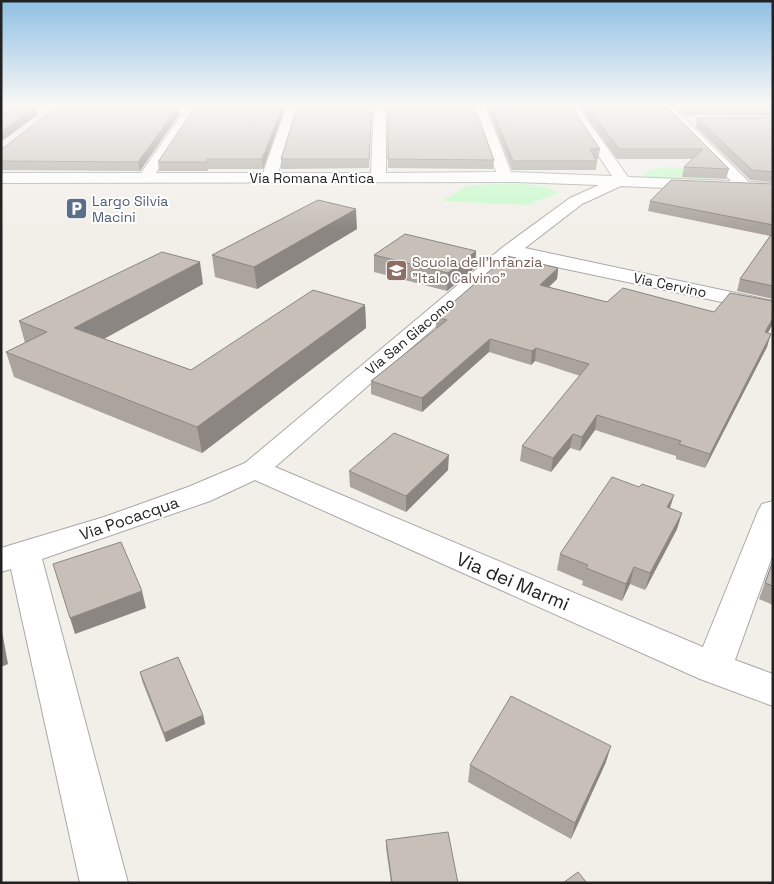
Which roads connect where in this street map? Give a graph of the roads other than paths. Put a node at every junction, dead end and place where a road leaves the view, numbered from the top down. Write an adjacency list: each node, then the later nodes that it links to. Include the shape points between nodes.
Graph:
1 (166, 146): 11 (street)
2 (279, 146): 12 (street)
3 (379, 146): 13 (street)
4 (497, 146): 14 (street)
5 (599, 146): 15 (street)
6 (706, 146): 9 (street)
7 (643, 167): 15 (street, via 629,172)
8 (706, 167): 9 (street)
9 (732, 171): 16 (street)
10 (1, 178): 11 (street, Via Romana Antica)
11 (145, 178): 12 (street, Via Romana Antica)
12 (269, 178): 13 (street, Via Romana Antica)
13 (378, 178): 14 (street, Via Romana Antica)
14 (511, 178): 15 (street, Via Romana Antica); 18 (street, via 568,187 577,194)
15 (623, 181): 16 (street, Via San Giacomo); 18 (street, Via San Giacomo)
16 (745, 187): 17 (street, Via San Giacomo)
17 (773, 188)
18 (576, 201): 19 (street, Via San Giacomo)
19 (535, 232): 20 (street, Via San Giacomo); 21 (street, Via Cervino, via 545,249)
20 (510, 251): 21 (street, Via Cervino); 23 (street, Via San Giacomo)
21 (568, 264): 22 (street, Via Cervino)
22 (773, 307)
23 (255, 469): 25 (street, Via Pocacqua, via 199,494); 26 (street, Via dei Marmi)
24 (773, 511): 26 (street)
25 (13, 557): 28 (street)
26 (713, 668): 27 (street, Via dei Marmi)
27 (773, 690)
28 (104, 883)

